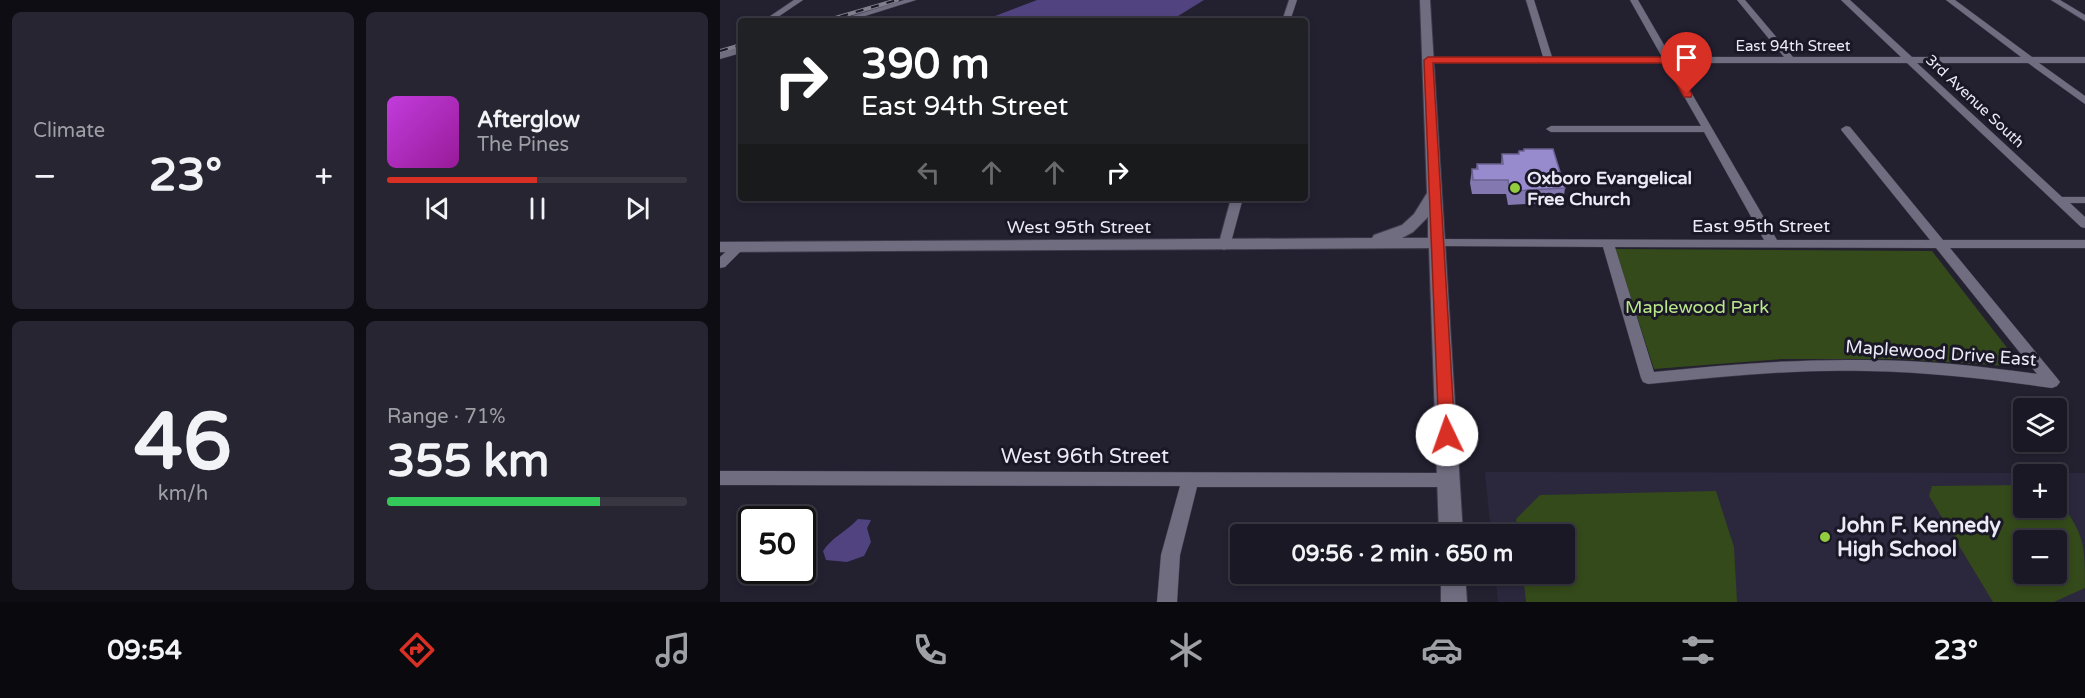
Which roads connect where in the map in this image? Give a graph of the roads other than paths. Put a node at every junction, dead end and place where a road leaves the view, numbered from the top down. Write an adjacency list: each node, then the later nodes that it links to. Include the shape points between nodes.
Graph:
1 (799, 0): 11 (street)
2 (912, 0): 12 (street)
3 (1293, 0): 13 (street)
4 (1425, 0): 17 (main road)
5 (1530, 0): 18 (street)
6 (1634, 0): 19 (street)
7 (1741, 0): 20 (street)
8 (1845, 0): 21 (street, 3rd Avenue South)
9 (1950, 0): 22 (street)
10 (2055, 0): 14 (street)
11 (772, 18)
12 (850, 18)
13 (1287, 18)
14 (2085, 19)
15 (738, 51): 16 (street)
16 (720, 56)
17 (1428, 60): 18 (street, East 94th Street); 28 (main road)
18 (1548, 60): 19 (street, East 94th Street)
19 (1668, 60): 20 (street, East 94th Street); 26 (street)
20 (1791, 60): 21 (street, East 94th Street)
21 (1910, 60): 22 (street, East 94th Street); 29 (street, 3rd Avenue South)
22 (2030, 60): 23 (street, East 94th Street); 24 (street)
23 (2085, 60)
24 (2085, 101)
25 (1551, 129): 26 (street)
26 (1707, 129): 35 (street)
27 (1846, 129): 36 (street)
28 (1435, 192): 33 (main road); 38 (main road, via 1420,219 1402,233)
29 (2060, 200): 30 (street); 32 (street, 3rd Avenue South)
30 (2085, 200)
31 (1236, 201): 39 (street)
32 (2085, 224)
33 (1438, 243): 34 (street, East 95th Street); 38 (main road, West 95th Street); 45 (main road)
34 (1608, 243): 35 (street, East 95th Street); 36 (street, Maplewood Drive East, via 1648,378 1841,364 1955,370 2052,382)
35 (1773, 244): 36 (street, East 95th Street)
36 (1940, 244): 37 (street, East 95th Street)
37 (2085, 244)
38 (1346, 245): 39 (main road, West 95th Street)
39 (1224, 246): 41 (main road, West 95th Street)
40 (720, 247): 41 (main road, West 95th Street)
41 (738, 247): 42 (street)
42 (720, 264)
43 (720, 478): 44 (street, West 96th Street)
44 (1190, 478): 45 (street, West 96th Street); 48 (street, via 1169,569)
45 (1449, 480): 46 (main road)
46 (1451, 524)
47 (1453, 584): 49 (main road)
48 (1167, 602)
49 (1454, 602)

